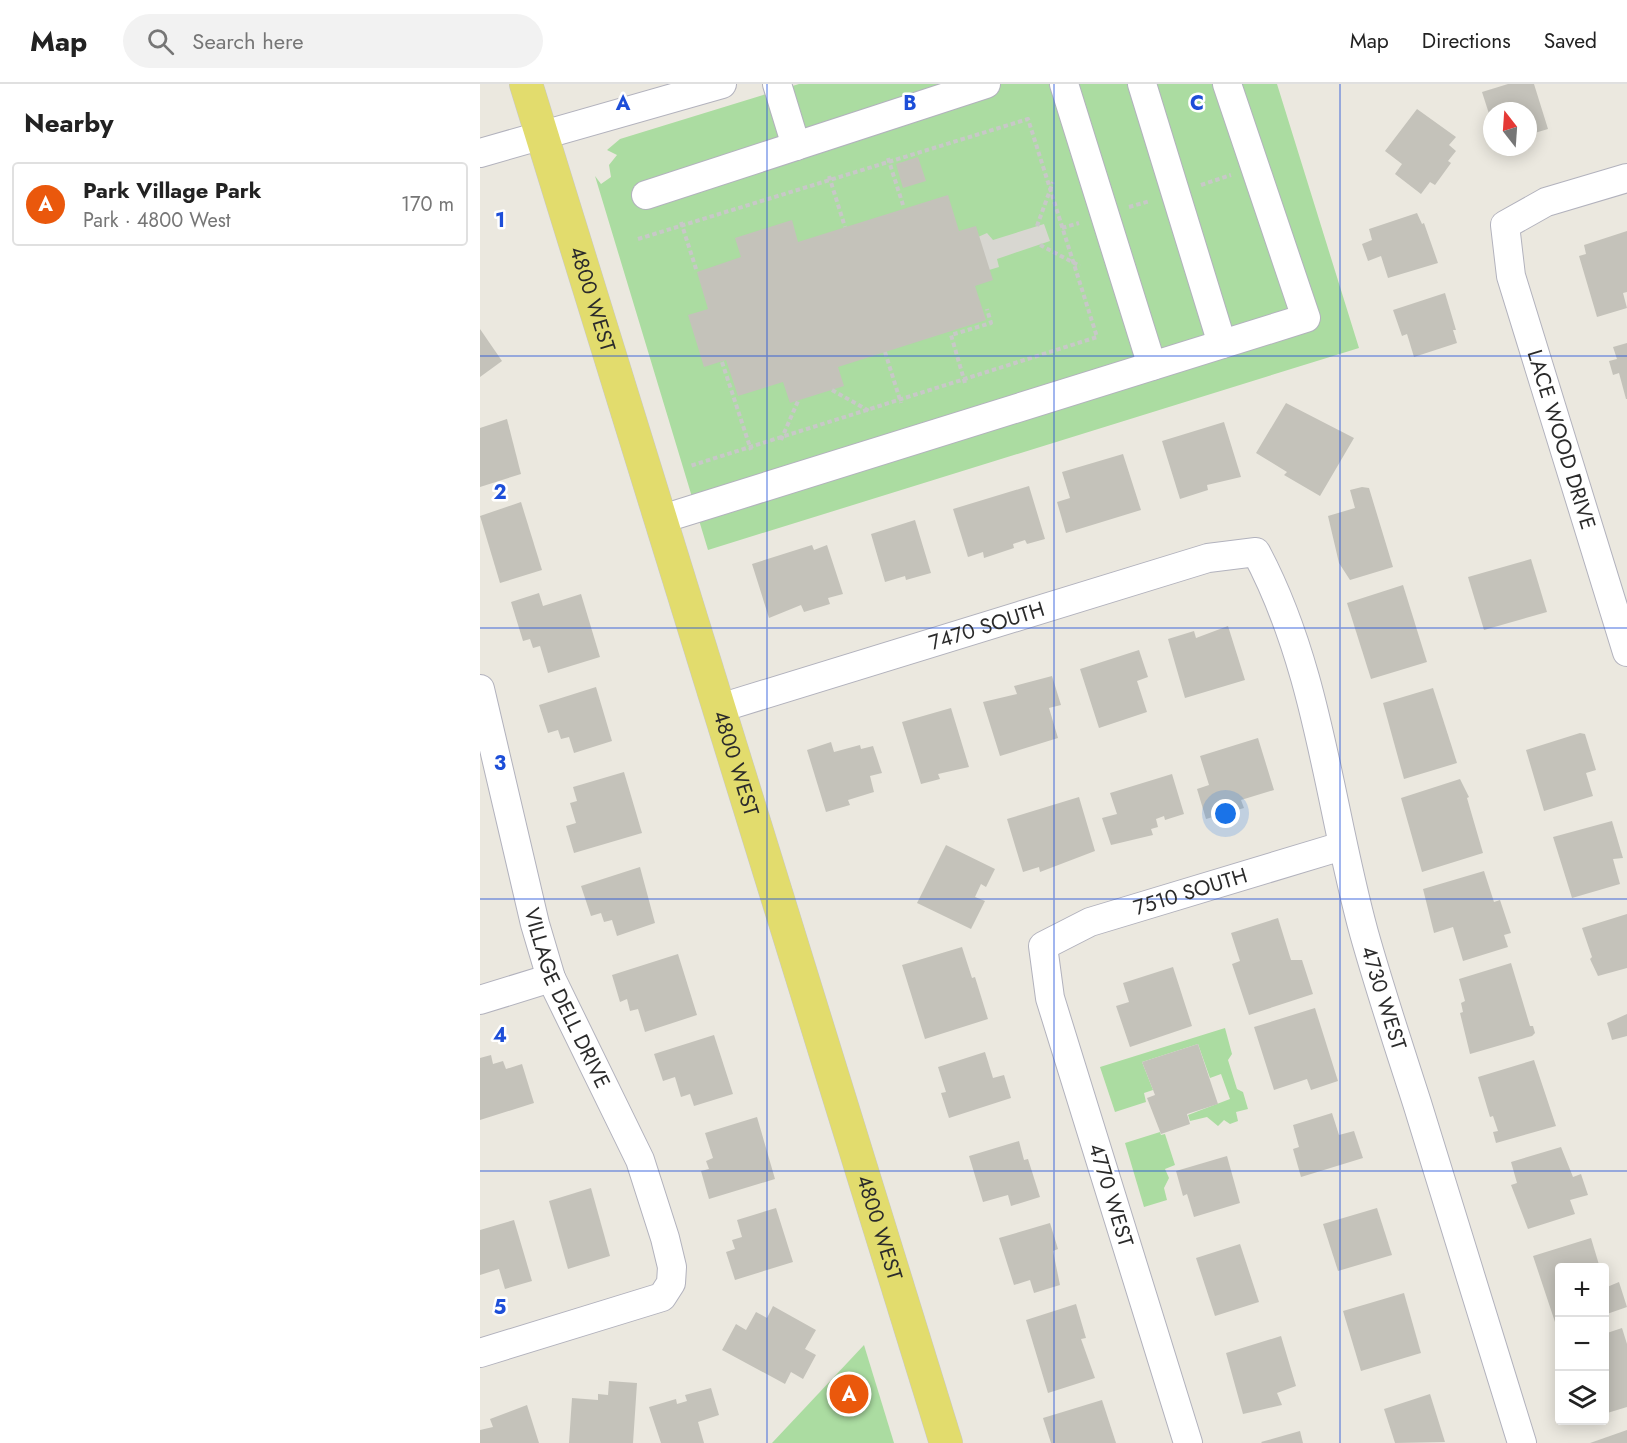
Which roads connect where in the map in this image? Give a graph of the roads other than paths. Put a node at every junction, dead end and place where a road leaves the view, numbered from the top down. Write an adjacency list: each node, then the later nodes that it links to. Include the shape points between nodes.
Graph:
1 (526, 84): 8 (main road, 4800 WEST)
2 (722, 84): 8 (street)
3 (777, 84): 9 (street)
4 (986, 84): 9 (street)
5 (1064, 84): 14 (street)
6 (1142, 84): 13 (street)
7 (1227, 84): 13 (street, via 1306,318)
8 (542, 135): 10 (street); 15 (main road, 4800 WEST)
9 (796, 146): 12 (street)
10 (480, 153)
11 (1627, 178): 17 (street, LACE WOOD DRIVE, via 1546,202 1505,225 1511,276)
12 (646, 195)
13 (1222, 344): 14 (street)
14 (1152, 366): 15 (street)
15 (662, 519): 19 (main road, 4800 WEST)
16 (1256, 552): 19 (street, 7470 SOUTH, via 1208,558); 20 (street, 4730 WEST, via 1277,592 1312,703)
17 (1627, 652)
18 (480, 689): 22 (street, VILLAGE DELL DRIVE)
19 (720, 708): 25 (main road, 4800 WEST)
20 (1342, 846): 21 (street, 7510 SOUTH, via 1090,922); 27 (street, 4730 WEST, via 1364,934)
21 (1043, 946): 26 (street, 4770 WEST, via 1050,998)
22 (551, 978): 23 (street); 24 (street, VILLAGE DELL DRIVE, via 640,1160 665,1238 672,1267 671,1282 662,1297)
23 (480, 1000)
24 (480, 1353)
25 (946, 1443)
26 (1188, 1443)
27 (1522, 1443)

